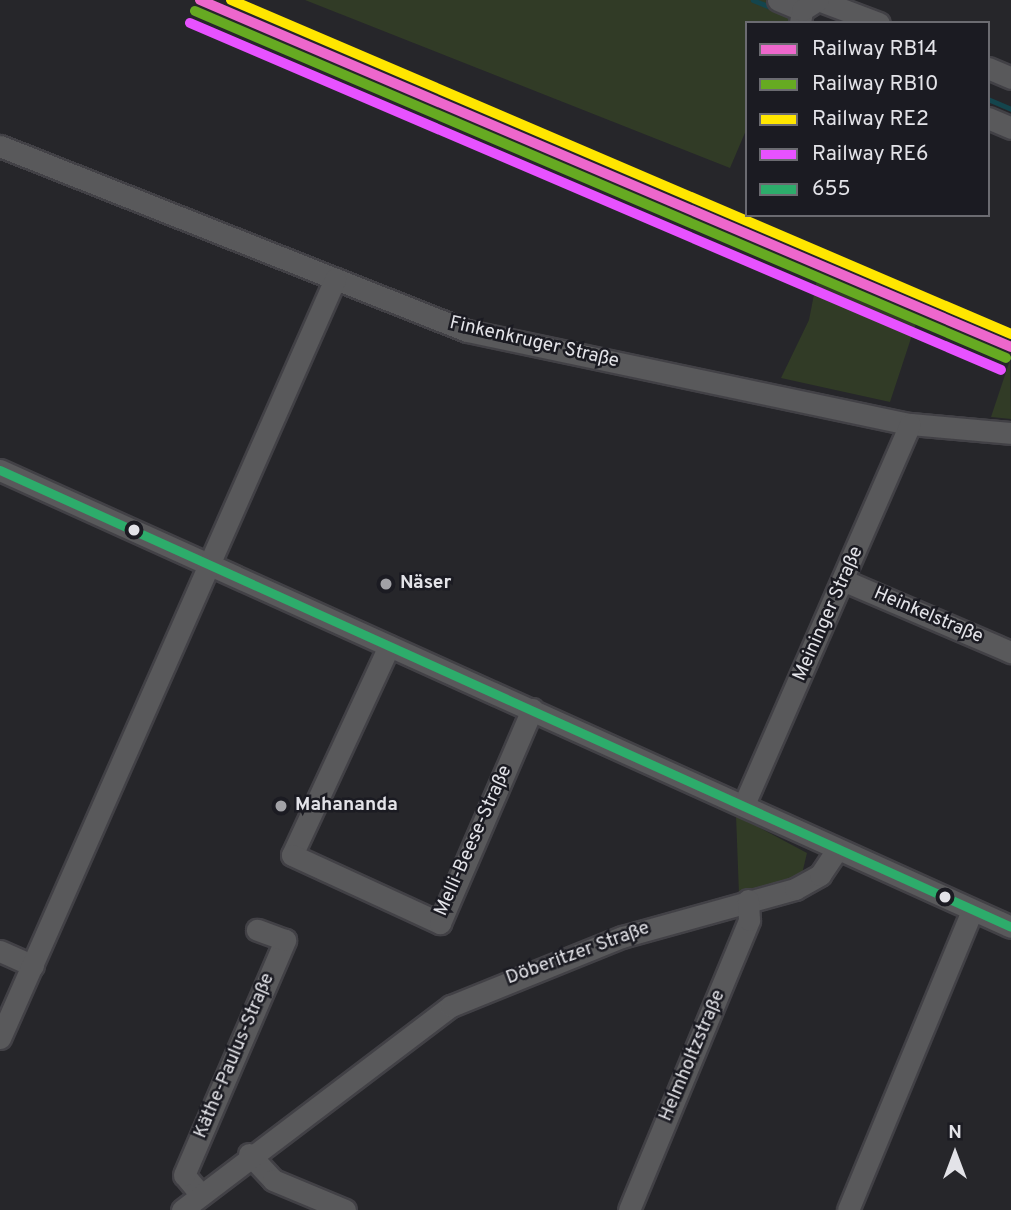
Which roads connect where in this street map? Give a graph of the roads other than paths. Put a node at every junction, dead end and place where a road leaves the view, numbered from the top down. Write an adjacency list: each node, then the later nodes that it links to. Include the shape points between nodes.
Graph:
1 (778, 0): 2 (street)
2 (810, 8): 3 (street)
3 (870, 21)
4 (990, 69): 5 (street)
5 (1011, 78)
6 (990, 119): 7 (street)
7 (1011, 128)
8 (0, 146): 9 (street, Finkenkruger Straße)
9 (335, 279): 10 (street, Finkenkruger Straße, via 467,331); 13 (street)
10 (910, 424): 11 (street, Finkenkruger Straße); 14 (street, Meininger Straße)
11 (1011, 433)
12 (0, 470): 13 (street)
13 (207, 563): 15 (street); 25 (street)
14 (845, 581): 16 (street, Heinkelstraße); 18 (street, Meininger Straße)
15 (388, 646): 17 (street); 17 (street, Melli-Beese-Straße, via 292,855 440,923)
16 (1011, 652)
17 (532, 709): 18 (street)
18 (745, 803): 19 (street)
19 (836, 850): 20 (street, Döberitzer Straße, via 808,883); 21 (street)
20 (748, 900): 27 (street, Döberitzer Straße, via 622,937 451,1006); 31 (street, Helmholtzstraße, via 750,920)
21 (972, 911): 22 (street); 32 (street)
22 (1011, 927)
23 (257, 930): 28 (street, Käthe-Paulus-Straße, via 285,940 184,1175)
24 (0, 951): 25 (street)
25 (33, 966): 26 (street)
26 (0, 1038)
27 (249, 1154): 28 (street, Döberitzer Straße); 30 (street, via 273,1180)
28 (201, 1195): 29 (street, Döberitzer Straße)
29 (182, 1210)
30 (345, 1210)
31 (629, 1210)
32 (848, 1210)

